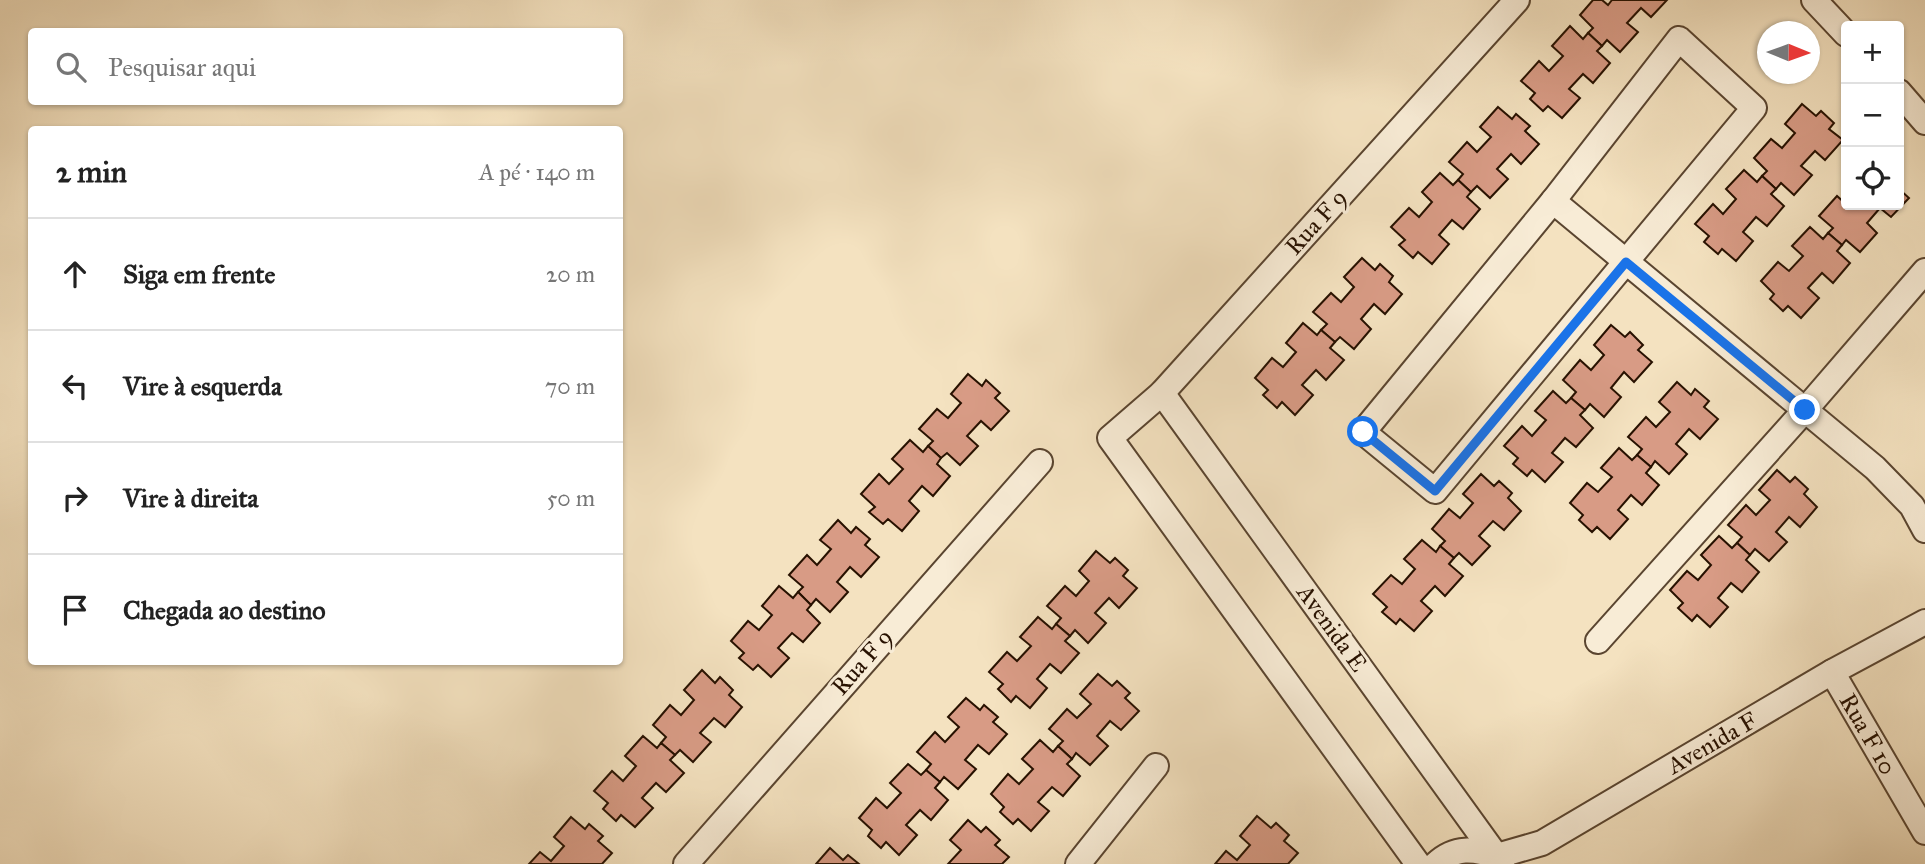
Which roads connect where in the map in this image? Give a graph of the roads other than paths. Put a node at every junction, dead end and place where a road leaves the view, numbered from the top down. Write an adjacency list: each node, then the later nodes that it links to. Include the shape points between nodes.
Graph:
1 (1517, 0): 9 (street, Rua F 9)
2 (1814, 0): 3 (street)
3 (1841, 29)
4 (1904, 98): 5 (street)
5 (1925, 122)
6 (1553, 201): 7 (street); 7 (street, via 1679,39 1754,108); 7 (street, via 1363,432 1435,491)
7 (1626, 262): 10 (street)
8 (1925, 271): 10 (street)
9 (1162, 393): 18 (street, Avenida E); 21 (street, Rua F 9, via 1110,438)
10 (1805, 410): 12 (street, via 1875,468 1912,506); 14 (street)
11 (1040, 462): 19 (street, Rua F 9)
12 (1925, 530)
13 (1925, 622): 15 (street, Avenida F)
14 (1598, 641)
15 (1832, 672): 17 (street, Rua F 10); 18 (street, Avenida F, via 1542,843)
16 (1156, 766): 20 (street)
17 (1925, 832)
18 (1497, 861): 22 (street, via 1465,850)
19 (686, 864)
20 (1078, 864)
21 (1418, 864)
22 (1436, 864)

